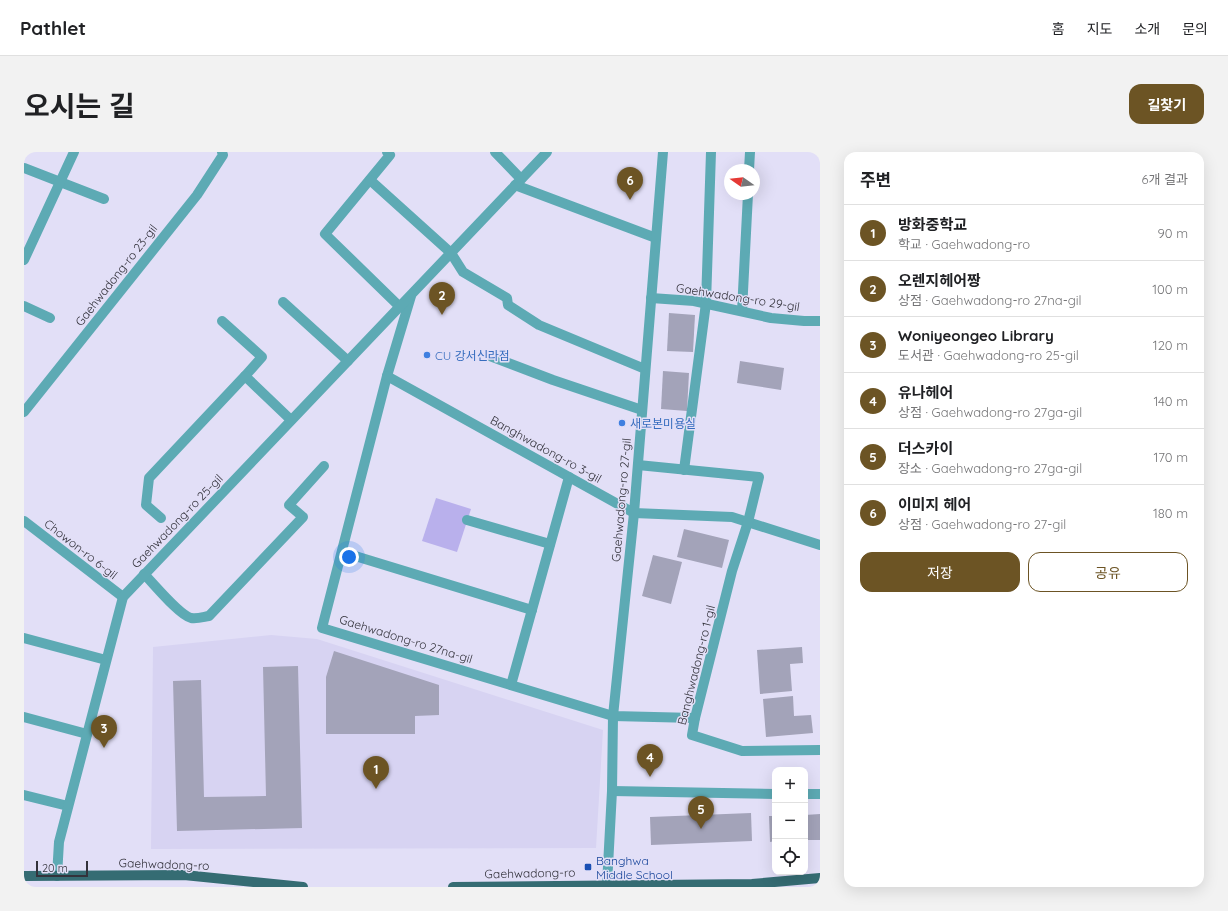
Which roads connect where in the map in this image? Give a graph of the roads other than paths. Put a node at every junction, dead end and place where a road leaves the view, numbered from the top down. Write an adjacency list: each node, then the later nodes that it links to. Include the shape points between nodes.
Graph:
1 (74, 152): 13 (street)
2 (222, 152): 35 (street, Gaehwadong-ro 23-gil, via 223,155 197,195)
3 (495, 152): 12 (street)
4 (547, 152): 12 (street, Gaehwadong-ro 25-gil)
5 (663, 152): 16 (street, Gaehwadong-ro 27-gil)
6 (711, 152): 22 (street)
7 (750, 152): 9 (street)
8 (389, 153): 11 (street)
9 (749, 164)
10 (24, 168): 13 (street)
11 (370, 180): 17 (street); 24 (street, via 325,234)
12 (518, 182): 16 (street); 17 (street, Gaehwadong-ro 25-gil)
13 (60, 183): 14 (street); 18 (street)
14 (104, 199)
15 (748, 200): 25 (street)
16 (656, 238): 20 (street, Gaehwadong-ro 27-gil)
17 (451, 253): 19 (street, Gaehwadong-ro 25-gil); 31 (street, via 463,272 507,298 508,305 539,324)
18 (24, 260)
19 (412, 294): 24 (street, Gaehwadong-ro 25-gil); 33 (street, Gaehwadong-ro 27na-gil)
20 (651, 298): 22 (street, Gaehwadong-ro 29-gil); 31 (street, Gaehwadong-ro 27-gil)
21 (283, 302): 30 (street)
22 (706, 303): 25 (street, Gaehwadong-ro 29-gil); 39 (street)
23 (24, 306): 26 (street)
24 (400, 307): 30 (street, Gaehwadong-ro 25-gil)
25 (742, 311): 28 (street, Gaehwadong-ro 29-gil, via 771,318)
26 (50, 318)
27 (222, 321): 32 (street, via 262,357)
28 (820, 321)
29 (490, 356): 34 (street)
30 (348, 361): 36 (street, Gaehwadong-ro 25-gil)
31 (645, 369): 34 (street, Gaehwadong-ro 27-gil)
32 (245, 376): 36 (street); 42 (street, via 149,478 146,504)
33 (387, 376): 40 (street, Banghwadong-ro 3-gil); 48 (street, Gaehwadong-ro 27na-gil)
34 (642, 410): 37 (street, Gaehwadong-ro 27-gil)
35 (24, 412)
36 (291, 420): 49 (street, Gaehwadong-ro 25-gil)
37 (638, 465): 39 (street); 41 (street, Gaehwadong-ro 27-gil)
38 (324, 466): 49 (street, via 290,505 303,517 210,616 190,618)
39 (684, 470): 45 (street, via 759,477)
40 (569, 477): 41 (street, Banghwadong-ro 3-gil); 46 (street)
41 (634, 513): 45 (street, Banghwadong-ro 3-gil, via 732,517); 56 (street, Gaehwadong-ro 27-gil)
42 (161, 518)
43 (467, 520): 46 (street)
44 (24, 521): 50 (street, Chowon-ro 6-gil)
45 (748, 522): 47 (street, Banghwadong-ro 3-gil); 57 (street, Banghwadong-ro 1-gil, via 732,571)
46 (550, 544): 51 (street)
47 (820, 545)
48 (342, 552): 51 (street); 54 (street, Gaehwadong-ro 27na-gil, via 322,628)
49 (144, 574): 50 (street, Gaehwadong-ro 25-gil)
50 (123, 597): 53 (street, Gaehwadong-ro 25-gil)
51 (532, 610): 54 (street)
52 (24, 638): 53 (street)
53 (106, 660): 58 (street, Gaehwadong-ro 25-gil)
54 (511, 685): 56 (street, Gaehwadong-ro 27na-gil)
55 (24, 716): 58 (street)
56 (613, 716): 57 (street); 60 (street, Gaehwadong-ro 27-gil)
57 (695, 718): 59 (street, Banghwadong-ro 1-gil, via 692,735 742,751)
58 (87, 734): 65 (street, Gaehwadong-ro 25-gil)
59 (820, 750)
60 (612, 791): 61 (street); 70 (street, Gaehwadong-ro 27-gil)
61 (772, 794)
62 (808, 794): 63 (street)
63 (820, 794)
64 (24, 795): 65 (street)
65 (68, 806): 67 (street, Gaehwadong-ro 25-gil, via 59,842)
66 (24, 876): 67 (main road, Gaehwadong-ro)
67 (57, 876): 71 (main road, Gaehwadong-ro, via 184,875)
68 (820, 878): 69 (main road, Gaehwadong-ro)
69 (752, 884): 70 (main road, Gaehwadong-ro); 73 (main road, Gaehwadong-ro)
70 (607, 885): 72 (main road, Gaehwadong-ro)
71 (303, 887)
72 (453, 887)
73 (786, 887)

